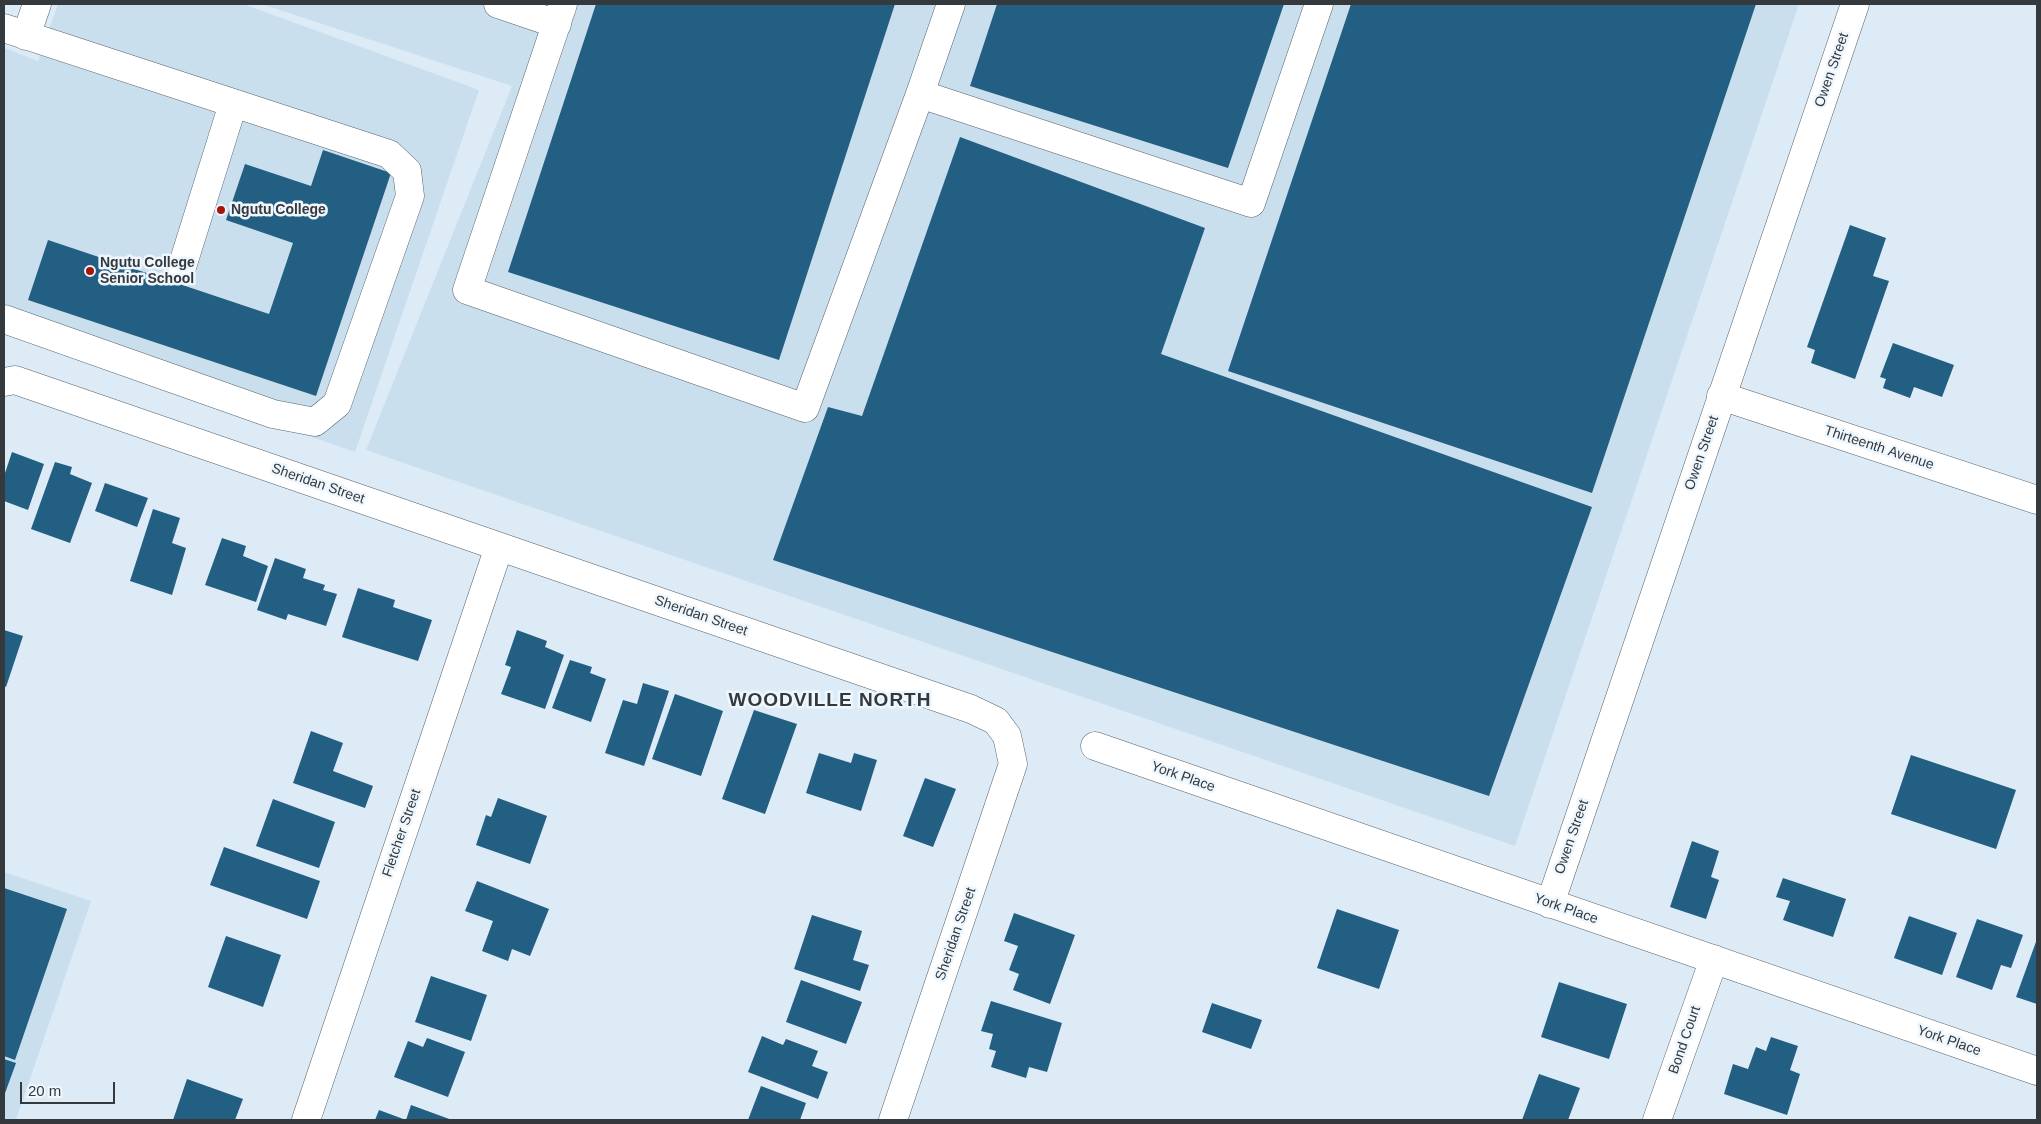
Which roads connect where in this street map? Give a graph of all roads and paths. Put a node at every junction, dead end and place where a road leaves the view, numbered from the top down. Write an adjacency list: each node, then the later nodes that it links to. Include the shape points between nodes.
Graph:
1 (37, 4): 7 (street)
2 (498, 4): 6 (street)
3 (951, 4): 8 (street)
4 (1319, 4): 8 (street, via 1251,203)
5 (1855, 4): 13 (street, Owen Street)
6 (560, 14): 8 (street, via 467,290 805,408)
7 (15, 32): 9 (street)
8 (920, 94)
9 (233, 104): 10 (street); 11 (street, via 389,154 407,172 410,196 337,404 315,422 273,414)
10 (182, 266)
11 (4, 319)
12 (4, 382): 15 (street, Sheridan Street, via 15,380)
13 (1721, 396): 14 (street, Thirteenth Avenue); 17 (street, Owen Street)
14 (2037, 500)
15 (499, 547): 20 (street, Fletcher Street); 21 (street, Sheridan Street, via 971,708 996,721 1007,736 1013,764)
16 (1095, 746): 17 (street, York Place)
17 (1550, 904): 18 (street, York Place)
18 (1714, 959): 19 (street, York Place); 22 (street, Bond Court)
19 (2037, 1071)
20 (306, 1120)
21 (893, 1120)
22 (1657, 1120)

